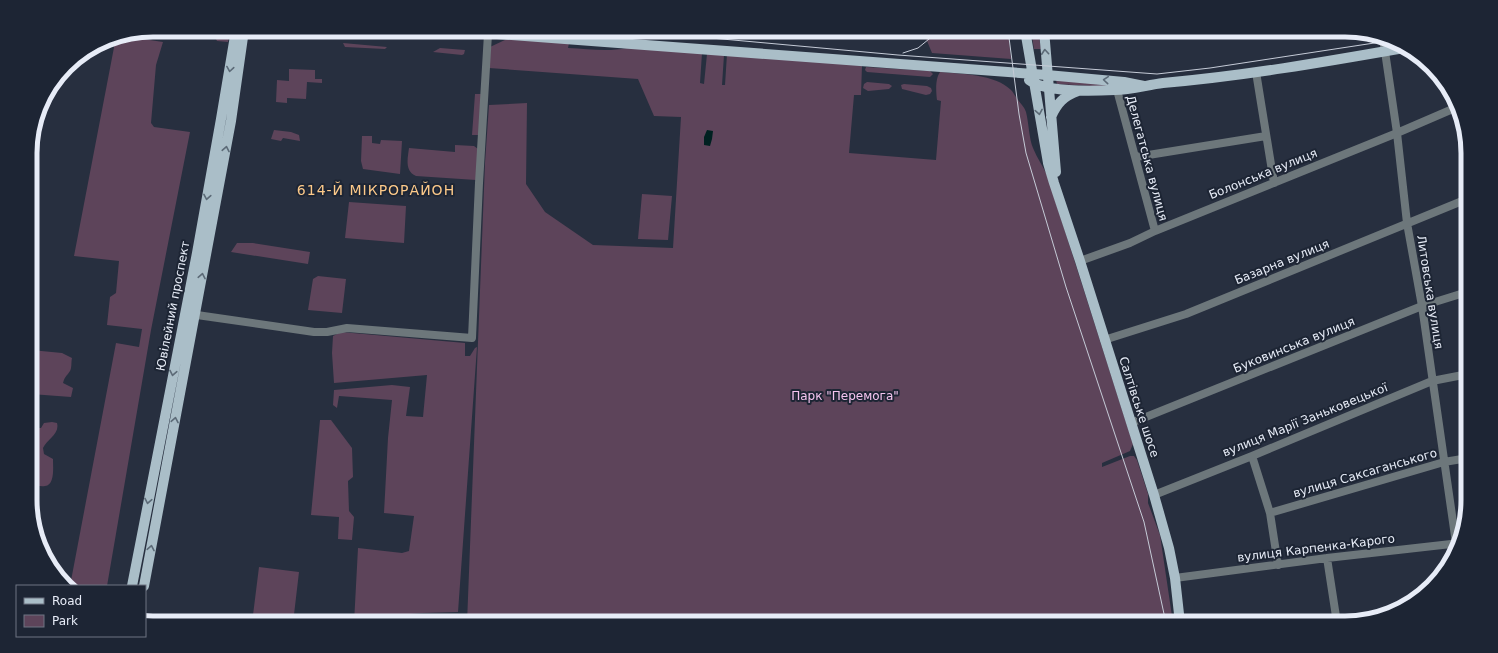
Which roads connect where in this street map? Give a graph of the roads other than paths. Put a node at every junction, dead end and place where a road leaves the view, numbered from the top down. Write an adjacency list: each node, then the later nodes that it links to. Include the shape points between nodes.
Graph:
1 (235, 37): 27 (main road, Ювілейний проспект, one-way to 27)
2 (243, 37): 27 (main road, Ювілейний проспект, one-way to 2, via 231,121)
3 (488, 37): 31 (street, via 478,184 472,338 347,328 314,332)
4 (529, 37): 12 (main road, via 1020,73)
5 (1026, 37): 12 (main road, Салтівське шосе)
6 (1044, 37): 11 (main road, Салтівське шосе, one-way to 6)
7 (1384, 44): 9 (street, Литовська вулиця)
8 (1397, 50): 9 (main road)
9 (1385, 52): 10 (main road); 19 (street, Литовська вулиця)
10 (1256, 72): 13 (main road, via 1202,81); 20 (street)
11 (1047, 75): 12 (main road); 13 (main road, one-way to 11); 14 (main road, Салтівське шосе)
12 (1033, 79): 14 (main road); 24 (main road, Салтівське шосе, one-way to 24, via 1048,163)
13 (1144, 86): 16 (main road)
14 (1049, 88): 15 (main road); 18 (main road, Салтівське шосе)
15 (1079, 90): 16 (main road); 18 (main road, via 1061,100)
16 (1117, 90): 21 (street, Делегатська вулиця)
17 (1452, 109): 19 (street, Болонська вулиця)
18 (1051, 117): 24 (main road, Салтівське шосе)
19 (1397, 133): 22 (street, Болонська вулиця); 25 (street, Литовська вулиця)
20 (1266, 136): 21 (street); 22 (street)
21 (1136, 157): 26 (street, Делегатська вулиця)
22 (1274, 183): 26 (street, Болонська вулиця)
23 (1461, 201): 25 (street, Базарна вулиця)
24 (1060, 202): 28 (main road, Салтівське шосе)
25 (1407, 223): 30 (street, Литовська вулиця); 32 (street, Базарна вулиця, via 1186,314)
26 (1155, 231): 28 (street, Болонська вулиця)
27 (201, 254): 31 (main road, Ювілейний проспект)
28 (1080, 261): 32 (main road, Салтівське шосе)
29 (1461, 294): 30 (street, Буковинська вулиця)
30 (1422, 306): 34 (street, Литовська вулиця); 35 (street, Буковинська вулиця)
31 (189, 314): 46 (main road, Ювілейний проспект, one-way to 46); 47 (main road, Ювілейний проспект, one-way to 31)
32 (1104, 340): 35 (main road, Салтівське шосе)
33 (1461, 375): 34 (street, вулиця Марії Заньковецької)
34 (1432, 381): 36 (street, вулиця Марії Заньковецької); 38 (street, Литовська вулиця)
35 (1131, 424): 39 (main road, Салтівське шосе)
36 (1252, 456): 39 (street, вулиця Марії Заньковецької); 40 (street)
37 (1461, 459): 38 (street, вулиця Саксаганського)
38 (1444, 462): 40 (street, вулиця Саксаганського); 41 (street, Литовська вулиця)
39 (1154, 495): 45 (main road, Салтівське шосе)
40 (1270, 514): 44 (street)
41 (1455, 535)
42 (1452, 546): 43 (street, вулиця Карпенка-Карого)
43 (1327, 558): 44 (street, вулиця Карпенка-Карого); 49 (street)
44 (1278, 565): 45 (street, вулиця Карпенка-Карого)
45 (1175, 578): 48 (main road, Салтівське шосе)
46 (132, 585)
47 (144, 585)
48 (1179, 616)
49 (1336, 616)

